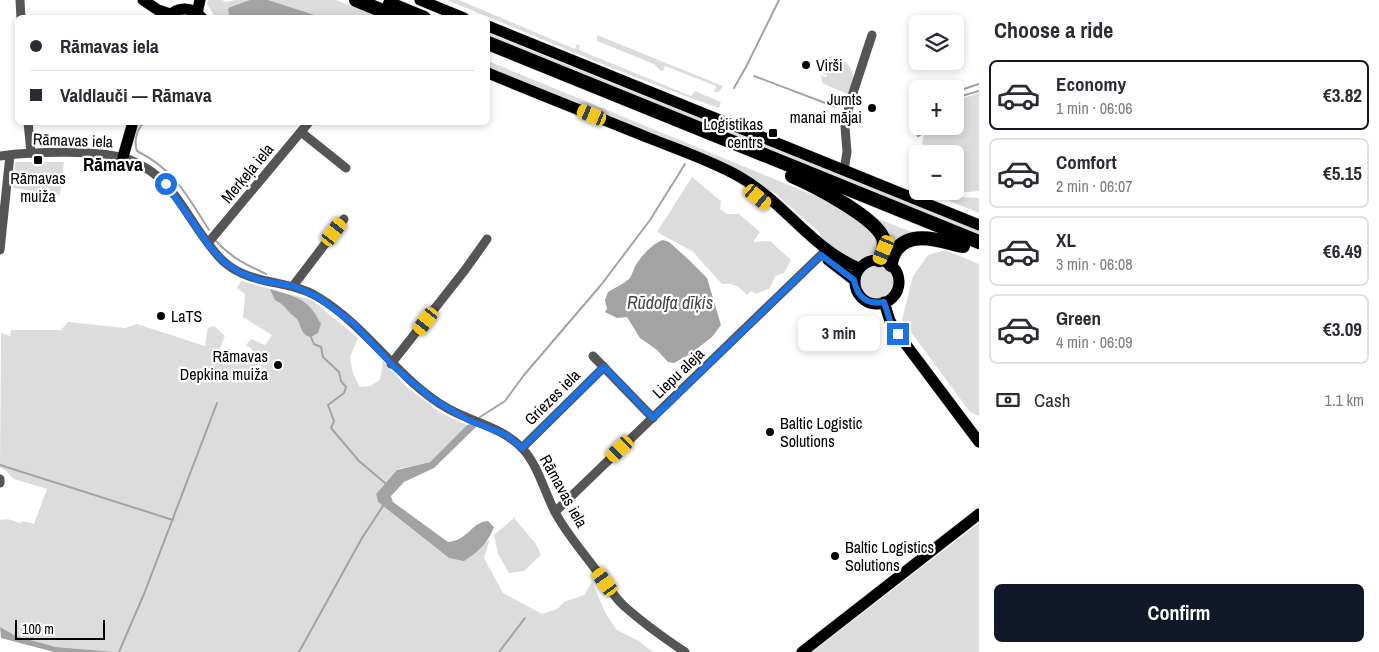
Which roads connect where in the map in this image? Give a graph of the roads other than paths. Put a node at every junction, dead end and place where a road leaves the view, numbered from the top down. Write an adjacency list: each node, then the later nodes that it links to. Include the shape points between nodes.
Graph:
1 (20, 0): 8 (street)
2 (141, 0): 9 (main road); 10 (main road)
3 (200, 0): 12 (main road)
4 (356, 0): 13 (highway)
5 (381, 0): 14 (highway)
6 (420, 0): 15 (main road)
7 (189, 4): 11 (main road); 12 (main road)
8 (21, 15)
9 (153, 15)
10 (166, 15)
11 (170, 15)
12 (200, 15)
13 (393, 15)
14 (417, 15)
15 (457, 15)
16 (490, 27): 31 (main road)
17 (872, 35): 31 (street, via 850,102)
18 (490, 44): 36 (highway)
19 (490, 54): 32 (highway)
20 (490, 75): 30 (main road)
21 (28, 125): 25 (street)
22 (132, 125): 28 (main road)
23 (307, 125): 24 (street, Merķeļa iela)
24 (301, 132): 29 (street); 37 (street, Merķeļa iela)
25 (30, 153): 26 (street, Rāmavas iela); 28 (street, Rāmavas iela)
26 (10, 154): 27 (street, Rāmavas iela); 39 (street)
27 (0, 156)
28 (123, 157): 37 (street, Rāmavas iela, via 150,171 166,184)
29 (346, 168)
30 (724, 170): 41 (main road, via 784,218); 43 (main road, via 764,192 826,250)
31 (844, 170): 34 (main road)
32 (816, 187): 38 (highway); 42 (highway, via 847,205 876,228 884,240)
33 (344, 219): 45 (street)
34 (979, 225)
35 (487, 238): 48 (street, via 466,270)
36 (979, 242)
37 (208, 243): 45 (street, Rāmavas iela, via 224,262 241,273)
38 (964, 246): 40 (highway); 42 (highway, via 930,239 910,240)
39 (0, 250)
40 (979, 252)
41 (821, 255): 44 (main road); 50 (street, Liepu aleja)
42 (885, 262): 43 (main road, via 867,262); 46 (main road, via 898,275 899,284 895,294)
43 (859, 268): 44 (main road)
44 (854, 280): 46 (main road, via 856,290 865,300)
45 (293, 286): 48 (street, Rāmavas iela, via 335,308)
46 (884, 302): 51 (main road, via 898,334)
47 (593, 356): 49 (street, Griezes iela)
48 (391, 364): 52 (street, Rāmavas iela, via 431,398 468,420 506,435)
49 (604, 367): 50 (street, Griezes iela); 52 (street, Griezes iela)
50 (653, 418): 53 (street, Liepu aleja)
51 (979, 442)
52 (522, 448): 53 (street, Rāmavas iela, via 533,463)
53 (555, 512): 55 (street, Rāmavas iela, via 622,604)
54 (979, 514): 56 (main road)
55 (685, 652)
56 (802, 652)

